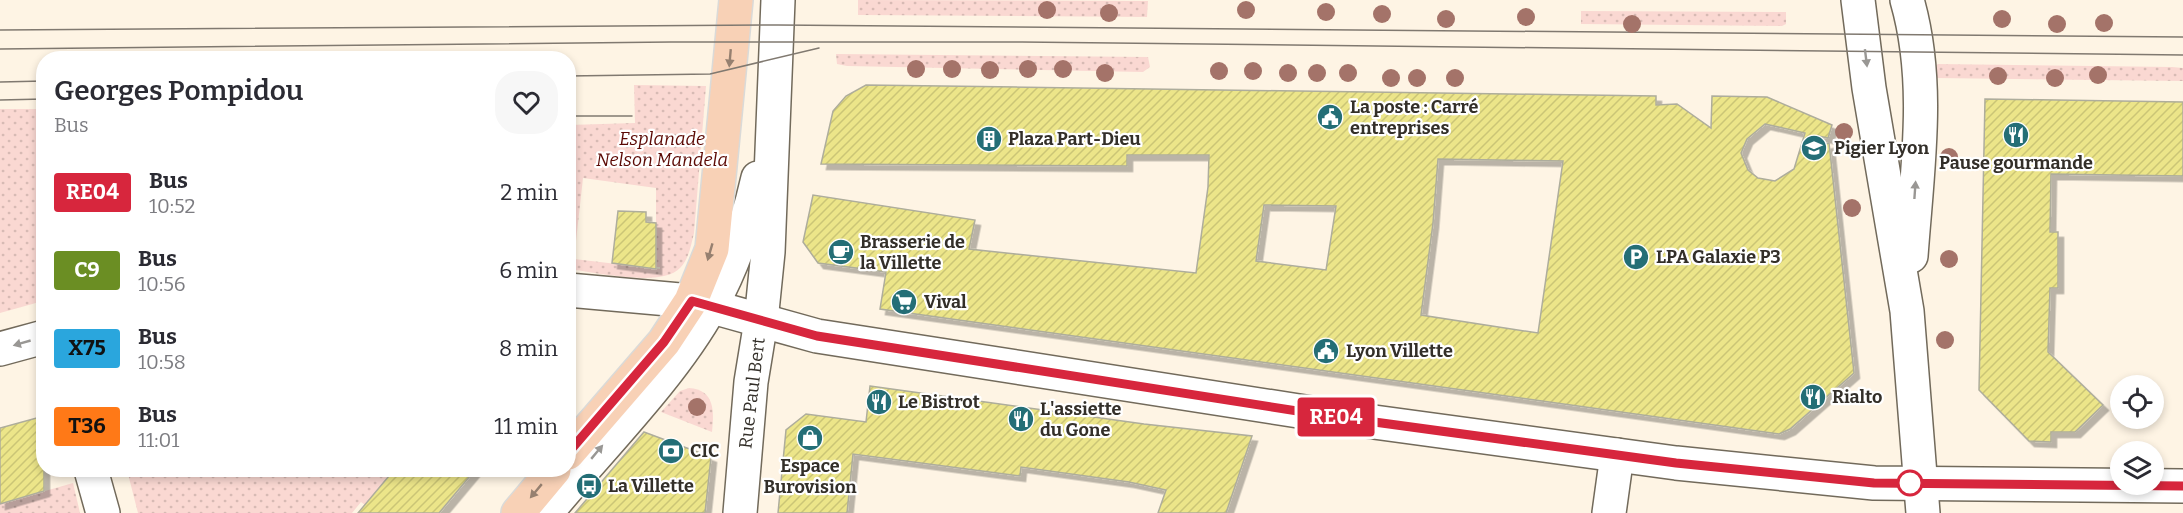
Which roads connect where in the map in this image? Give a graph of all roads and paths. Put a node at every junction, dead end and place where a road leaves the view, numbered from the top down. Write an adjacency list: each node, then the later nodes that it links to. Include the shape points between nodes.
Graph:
1 (736, 0): 7 (main road, one-way to 7, via 712,249)
2 (778, 0): 5 (street, Rue Paul Bert)
3 (1858, 0): 8 (street, one-way to 8)
4 (1907, 0): 8 (street, one-way to 4, via 1922,88 1917,34)
5 (772, 130): 7 (street, Rue Paul Bert, via 737,250); 9 (street, Rue Paul Bert, via 768,252)
6 (576, 291): 7 (street)
7 (701, 304): 9 (street); 12 (main road); 20 (street, Rue Paul Bert, one-way to 7, via 669,367)
8 (1907, 311): 17 (street)
9 (761, 321): 13 (street, via 817,336); 21 (street, Rue Paul Bert, via 751,382)
10 (36, 339): 11 (street, one-way to 11)
11 (0, 350)
12 (576, 444)
13 (1617, 455): 17 (street, via 1862,482); 22 (street)
14 (93, 477): 18 (street)
15 (548, 477): 19 (main road, one-way to 19)
16 (2183, 486): 17 (street)
17 (1922, 498)
18 (104, 513)
19 (518, 513)
20 (546, 513)
21 (740, 513)
22 (1610, 513)

